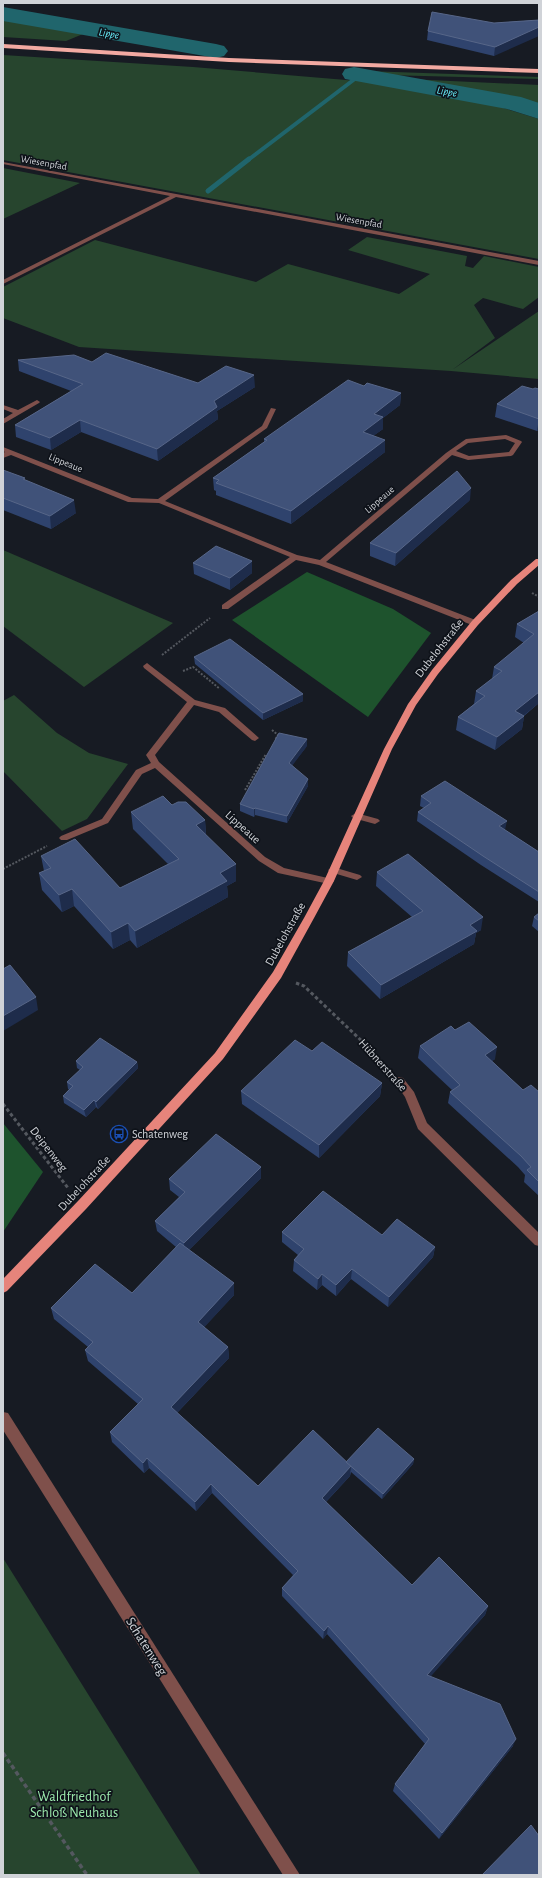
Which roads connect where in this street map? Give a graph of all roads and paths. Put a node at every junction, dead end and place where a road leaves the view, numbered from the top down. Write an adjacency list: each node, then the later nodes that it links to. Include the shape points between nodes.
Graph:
1 (3, 46): 2 (highway, via 229,60)
2 (539, 71)
3 (3, 163): 4 (street, Wiesenpfad)
4 (176, 195): 5 (street, Wiesenpfad); 6 (street)
5 (539, 263)
6 (3, 282)
7 (37, 402): 10 (street)
8 (3, 407): 10 (street)
9 (273, 409): 16 (street, via 265,427)
10 (19, 413): 11 (street)
11 (3, 422)
12 (3, 449): 13 (street, Lippeaue)
13 (11, 452): 15 (street); 16 (street, Lippeaue, via 132,500)
14 (451, 452): 14 (street, Lippeaue, via 466,441 506,437 519,442 512,454 468,458); 19 (street, Lippeaue)
15 (3, 456)
16 (160, 501): 17 (street, Lippeaue)
17 (295, 557): 19 (street, Lippeaue); 20 (street)
18 (539, 561): 21 (main road, Dubelohstraße, via 514,582)
19 (321, 563): 21 (street, Lippeaue)
20 (225, 607): 22 (path)
21 (475, 623): 26 (main road, Dubelohstraße, via 412,704)
22 (147, 666): 23 (street)
23 (192, 702): 24 (street, via 222,710); 25 (street, via 150,755)
24 (255, 738)
25 (156, 764): 28 (street, via 139,772 105,821); 32 (street, Lippeaue, via 262,859 281,871)
26 (356, 816): 27 (street); 30 (main road, Dubelohstraße)
27 (375, 821)
28 (64, 838): 29 (path)
29 (3, 869)
30 (333, 870): 31 (street); 32 (main road, Dubelohstraße)
31 (357, 877)
32 (329, 881): 33 (main road, Dubelohstraße)
33 (277, 975): 34 (path, Hübnerstraße, via 304,986 367,1046); 36 (main road, Dubelohstraße, via 219,1056)
34 (399, 1081): 37 (street, Hübnerstraße, via 410,1095 422,1126)
35 (3, 1104): 36 (path, Deipenweg)
36 (82, 1205): 38 (main road, Dubelohstraße)
37 (539, 1241)
38 (3, 1287)
39 (3, 1418): 42 (street, Schatenweg)
40 (3, 1753): 41 (path)
41 (87, 1875)
42 (292, 1875)

